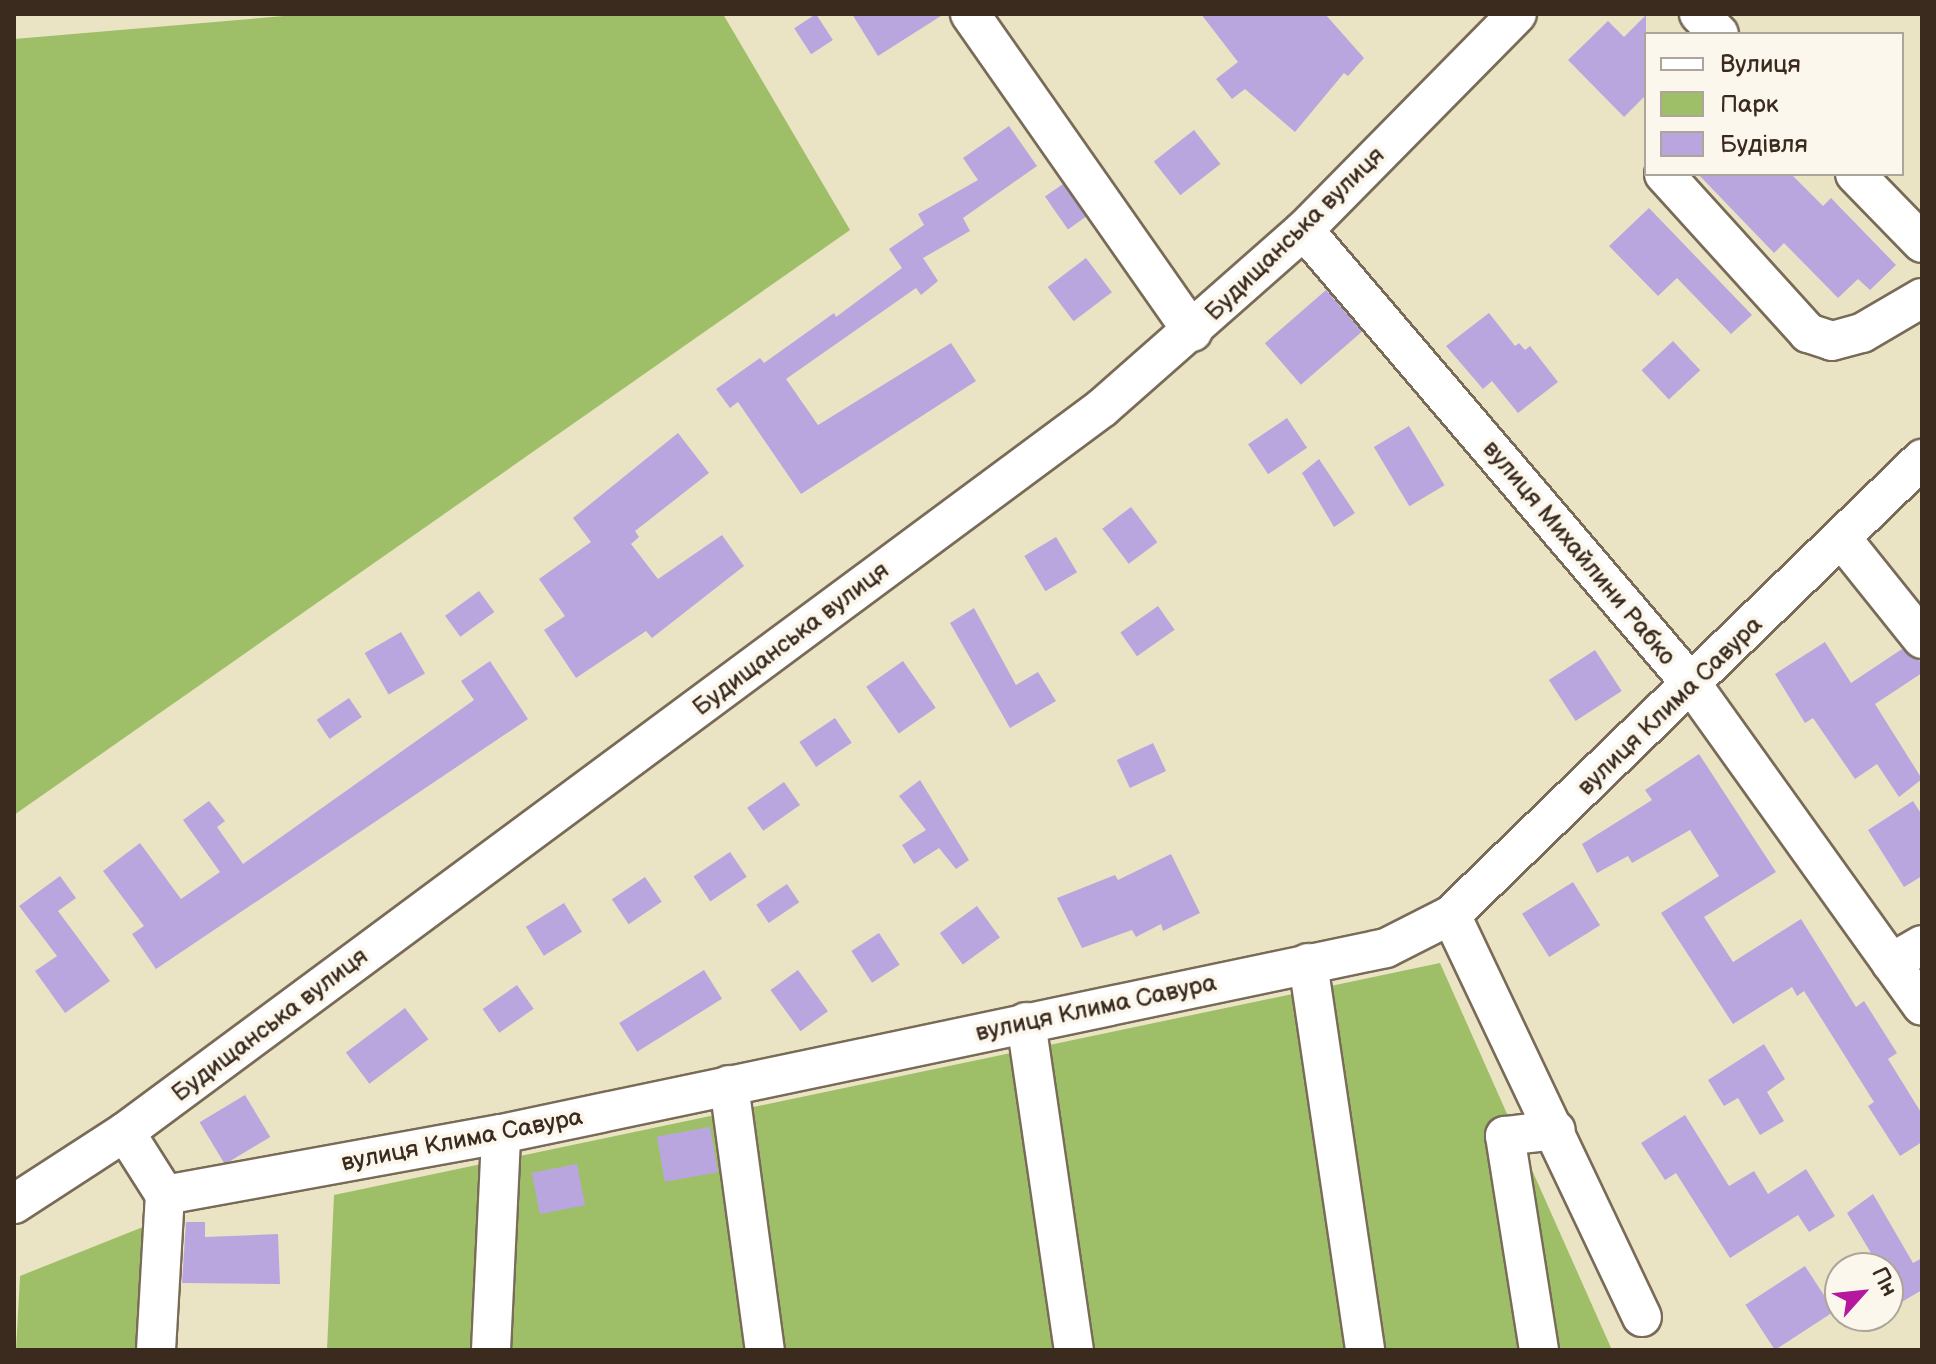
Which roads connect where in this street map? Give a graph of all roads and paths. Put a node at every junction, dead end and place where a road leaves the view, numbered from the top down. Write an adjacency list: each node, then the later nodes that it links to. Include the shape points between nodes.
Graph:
1 (970, 14): 10 (street)
2 (1517, 14): 7 (street, Будищанська вулиця)
3 (1699, 14): 4 (street)
4 (1717, 32)
5 (1666, 176): 9 (street, via 1808,333 1832,341 1862,333)
6 (1857, 176): 8 (street)
7 (1304, 230): 10 (street, Будищанська вулиця); 14 (street, вулиця Михайлини Рабко)
8 (1922, 243)
9 (1922, 298)
10 (1193, 332): 22 (street, Будищанська вулиця, via 1102,408)
11 (1922, 459): 12 (street, вулиця Клима Савура)
12 (1842, 539): 13 (street); 14 (street, вулиця Клима Савура)
13 (1922, 639)
14 (1693, 686): 15 (street, вулиця Клима Савура); 16 (street, вулиця Михайлини Рабко)
15 (1451, 915): 17 (street, вулиця Клима Савура, via 1386,948); 21 (street)
16 (1907, 954): 18 (street, вулиця Михайлини Рабко)
17 (1308, 963): 19 (street, вулиця Клима Савура); 31 (street)
18 (1922, 1006)
19 (1026, 1022): 20 (street, вулиця Клима Савура); 30 (street)
20 (729, 1085): 23 (street, вулиця Клима Савура); 29 (street)
21 (1556, 1130): 26 (street); 32 (street, via 1505,1136)
22 (125, 1132): 24 (street); 25 (street, Будищанська вулиця)
23 (501, 1134): 24 (street, вулиця Клима Савура); 28 (street)
24 (165, 1195): 27 (street)
25 (14, 1204)
26 (1642, 1317)
27 (156, 1350)
28 (491, 1350)
29 (765, 1350)
30 (1074, 1350)
31 (1365, 1350)
32 (1539, 1350)

